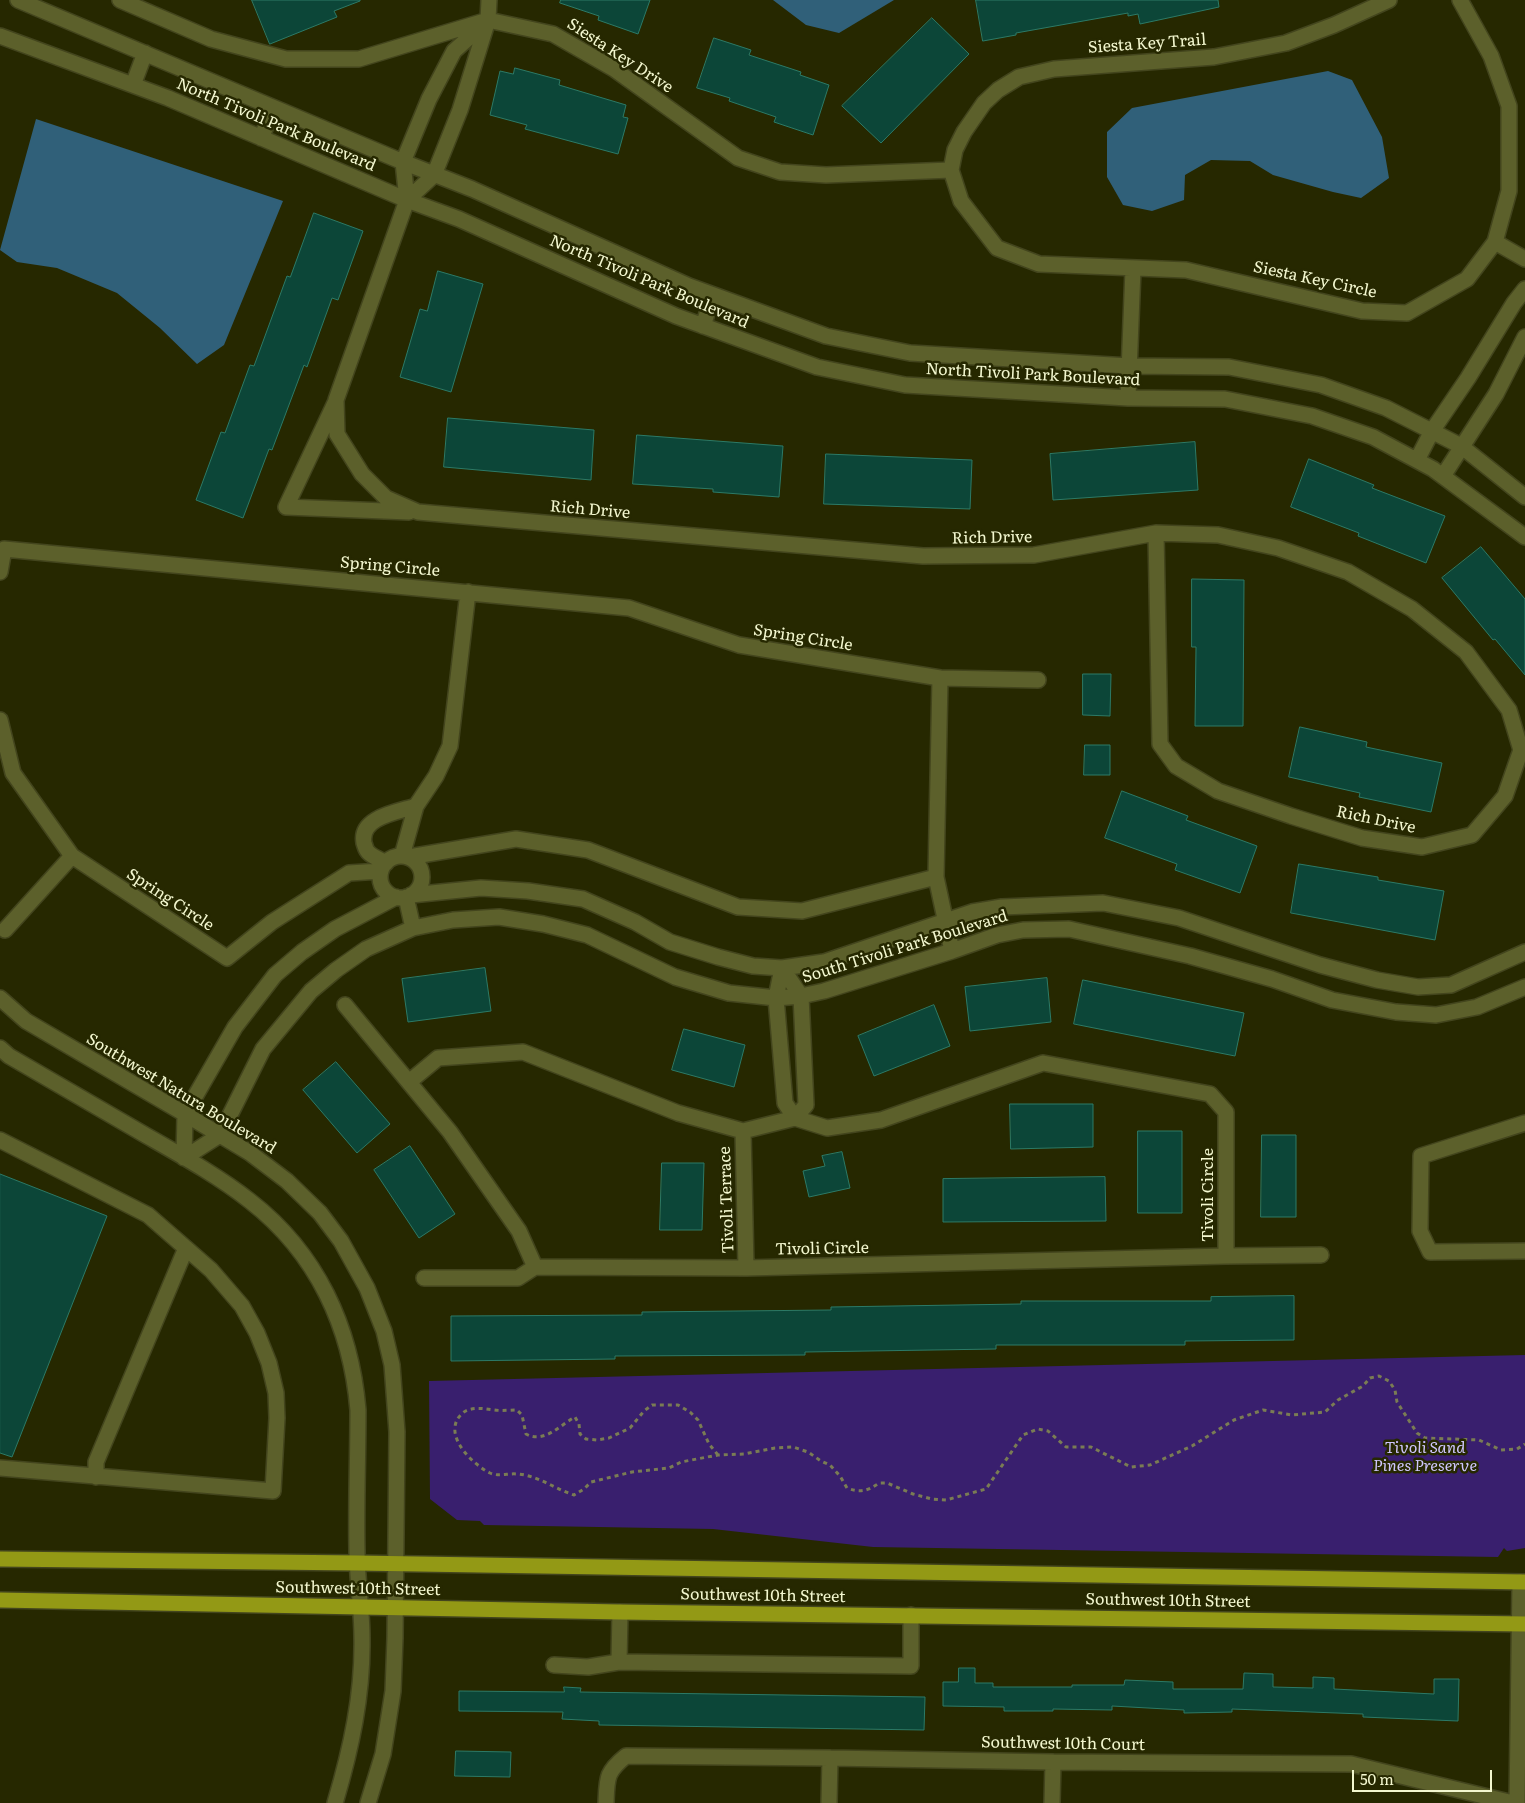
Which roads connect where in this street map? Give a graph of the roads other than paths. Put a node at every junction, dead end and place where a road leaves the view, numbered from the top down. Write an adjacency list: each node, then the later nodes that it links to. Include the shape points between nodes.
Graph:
1 (18, 0): 8 (street, North Tivoli Park Boulevard)
2 (120, 0): 6 (street, Siesta Key Drive, via 212,39 286,59 359,59)
3 (489, 0): 6 (street)
4 (1389, 0): 13 (street, Siesta Key Trail, via 1286,43 1214,57 1054,69 1019,77 984,103 955,150)
5 (1460, 0): 16 (street, Siesta Key Circle, via 1491,56 1509,106 1509,191)
6 (488, 20): 12 (street, via 454,51 429,99); 13 (street, Siesta Key Drive, via 553,34 614,69 738,158 780,172 826,175); 14 (street, via 460,110)
7 (0, 36): 9 (street, North Tivoli Park Boulevard)
8 (145, 53): 9 (street); 10 (street, North Tivoli Park Boulevard)
9 (133, 85): 11 (street, North Tivoli Park Boulevard)
10 (274, 108): 11 (street); 12 (street, North Tivoli Park Boulevard)
11 (261, 138): 15 (street, North Tivoli Park Boulevard)
12 (403, 162): 14 (street, North Tivoli Park Boulevard); 15 (street)
13 (951, 170): 18 (street, Siesta Key Circle, via 961,201 997,248 1039,264)
14 (434, 175): 15 (street, Rich Drive); 20 (street, North Tivoli Park Boulevard)
15 (407, 200): 21 (street, North Tivoli Park Boulevard, via 459,219); 25 (street, Rich Drive)
16 (1495, 242): 17 (street); 18 (street, Siesta Key Circle, via 1467,279 1407,312 1362,311 1186,270)
17 (1525, 259)
18 (1133, 269): 23 (street)
19 (1525, 289): 26 (street)
20 (714, 295): 21 (street); 23 (street, North Tivoli Park Boulevard, via 826,336 910,353)
21 (702, 326): 24 (street, North Tivoli Park Boulevard, via 817,367 905,385)
22 (1525, 337): 27 (street, via 1496,394)
23 (1129, 366): 24 (street); 26 (street, North Tivoli Park Boulevard, via 1229,367 1321,385 1386,408)
24 (1128, 398): 28 (street, North Tivoli Park Boulevard, via 1226,399 1312,416 1373,438)
25 (336, 400): 31 (street, Rich Drive, via 337,434 362,474 386,498); 31 (street, via 286,507)
26 (1432, 431): 27 (street, North Tivoli Park Boulevard); 28 (street)
27 (1461, 446): 29 (street); 30 (street, North Tivoli Park Boulevard)
28 (1416, 460): 29 (street, North Tivoli Park Boulevard)
29 (1443, 476): 33 (street, North Tivoli Park Boulevard)
30 (1525, 497)
31 (418, 512): 32 (street, Rich Drive, via 923,556 1034,556)
32 (1156, 533): 32 (street, Rich Drive, via 1218,534 1278,548 1348,572 1412,609 1466,652 1509,710 1521,750 1505,796 1472,835 1422,848 1362,838 1218,790 1176,766 1160,744)
33 (1525, 537)
34 (0, 572): 35 (street, Spring Circle, via 4,548)
35 (468, 592): 36 (street, Spring Circle, via 629,608 739,645); 39 (street, via 450,746 436,776)
36 (940, 678): 37 (street, Spring Circle); 43 (street)
37 (1038, 680)
38 (0, 720): 40 (street, Spring Circle, via 14,773)
39 (416, 806): 41 (street); 42 (street, via 374,821 366,828 363,837 365,848)
40 (72, 856): 42 (street, Spring Circle, via 227,958 272,922 348,873); 47 (street)
41 (405, 857): 42 (street, via 396,857); 43 (street, via 516,839 588,850 738,907 802,911); 44 (street, via 419,866 422,879 417,891)
42 (384, 867): 44 (street, via 380,878 382,885 386,891)
43 (936, 877): 45 (street)
44 (404, 897): 46 (street); 50 (street, South Tivoli Park Boulevard, via 481,888 583,899 670,942 718,958 753,966); 58 (street, South Tivoli Park Boulevard, via 334,928 275,975 235,1027)
45 (945, 920): 48 (street); 49 (street, South Tivoli Park Boulevard, via 1002,907 1103,903 1179,918 1320,965 1418,987 1451,985); 50 (street, South Tivoli Park Boulevard, via 824,962)
46 (413, 928): 54 (street, South Tivoli Park Boulevard, via 453,920 499,917 543,924 587,935 675,977 729,993); 62 (street, South Tivoli Park Boulevard, via 366,949 311,991 263,1049)
47 (5, 930)
48 (952, 951): 51 (street, South Tivoli Park Boulevard, via 997,934 1069,929 1190,956 1332,1000 1396,1012 1436,1015 1477,1007); 52 (street, South Tivoli Park Boulevard)
49 (1525, 952)
50 (782, 968): 52 (street); 54 (street)
51 (1525, 987)
52 (801, 996): 54 (street, South Tivoli Park Boulevard); 59 (street, via 806,1105)
53 (0, 998): 58 (street, Southwest Natura Boulevard, via 26,1021)
54 (776, 998): 59 (street, via 785,1103)
55 (345, 1005): 57 (street)
56 (0, 1048): 64 (street)
57 (410, 1082): 61 (street, via 438,1058 523,1052 678,1113); 69 (street, via 450,1132 519,1231)
58 (186, 1114): 62 (street, Southwest Natura Boulevard); 64 (street, South Tivoli Park Boulevard)
59 (795, 1118): 61 (street); 68 (street, Tivoli Circle, via 827,1128 881,1120 1043,1063 1210,1094 1226,1112)
60 (1525, 1123): 66 (street, via 1421,1156 1420,1231 1430,1252)
61 (743, 1131): 70 (street, Tivoli Terrace)
62 (220, 1135): 64 (street); 76 (street, Southwest Natura Boulevard, via 287,1181 320,1213 341,1241 367,1288 384,1331 396,1398)
63 (0, 1140): 65 (street, via 148,1215)
64 (184, 1158): 75 (street, via 250,1201 275,1222 298,1248 333,1306 356,1387)
65 (186, 1248): 73 (street, via 96,1462); 73 (street, via 212,1270 242,1306 269,1363 276,1393 277,1418 273,1491)
66 (1525, 1251)
67 (1321, 1255): 68 (street)
68 (1226, 1256): 70 (street, Tivoli Circle)
69 (536, 1267): 70 (street, Tivoli Circle); 71 (street, via 518,1278)
70 (746, 1268)
71 (424, 1278)
72 (0, 1468): 73 (street)
73 (96, 1477)
74 (0, 1559): 75 (main road, Southwest 10th Street)
75 (357, 1563): 76 (main road, Southwest 10th Street); 79 (street)
76 (396, 1564): 77 (main road, Southwest 10th Street); 80 (street, Southwest Natura Boulevard)
77 (1522, 1582): 83 (street)
78 (0, 1600): 79 (main road, Southwest 10th Street)
79 (360, 1608): 80 (main road, Southwest 10th Street); 88 (street, via 362,1668 358,1707)
80 (396, 1608): 81 (main road, Southwest 10th Street); 89 (street, Southwest Natura Boulevard, via 391,1712 383,1754)
81 (620, 1612): 82 (main road, Southwest 10th Street); 84 (street)
82 (911, 1615): 83 (main road, Southwest 10th Street); 84 (street, via 911,1666)
83 (1522, 1624): 93 (street)
84 (619, 1662): 85 (street, via 588,1667)
85 (554, 1665)
86 (830, 1758): 87 (street, Southwest 10th Court); 90 (street, Southwest 10th Court, via 626,1756 611,1768); 91 (street)
87 (1053, 1762): 92 (street); 93 (street, Southwest 10th Court, via 1351,1764)
88 (335, 1803)
89 (368, 1803)
90 (606, 1803)
91 (829, 1803)
92 (1052, 1803)
93 (1515, 1803)

